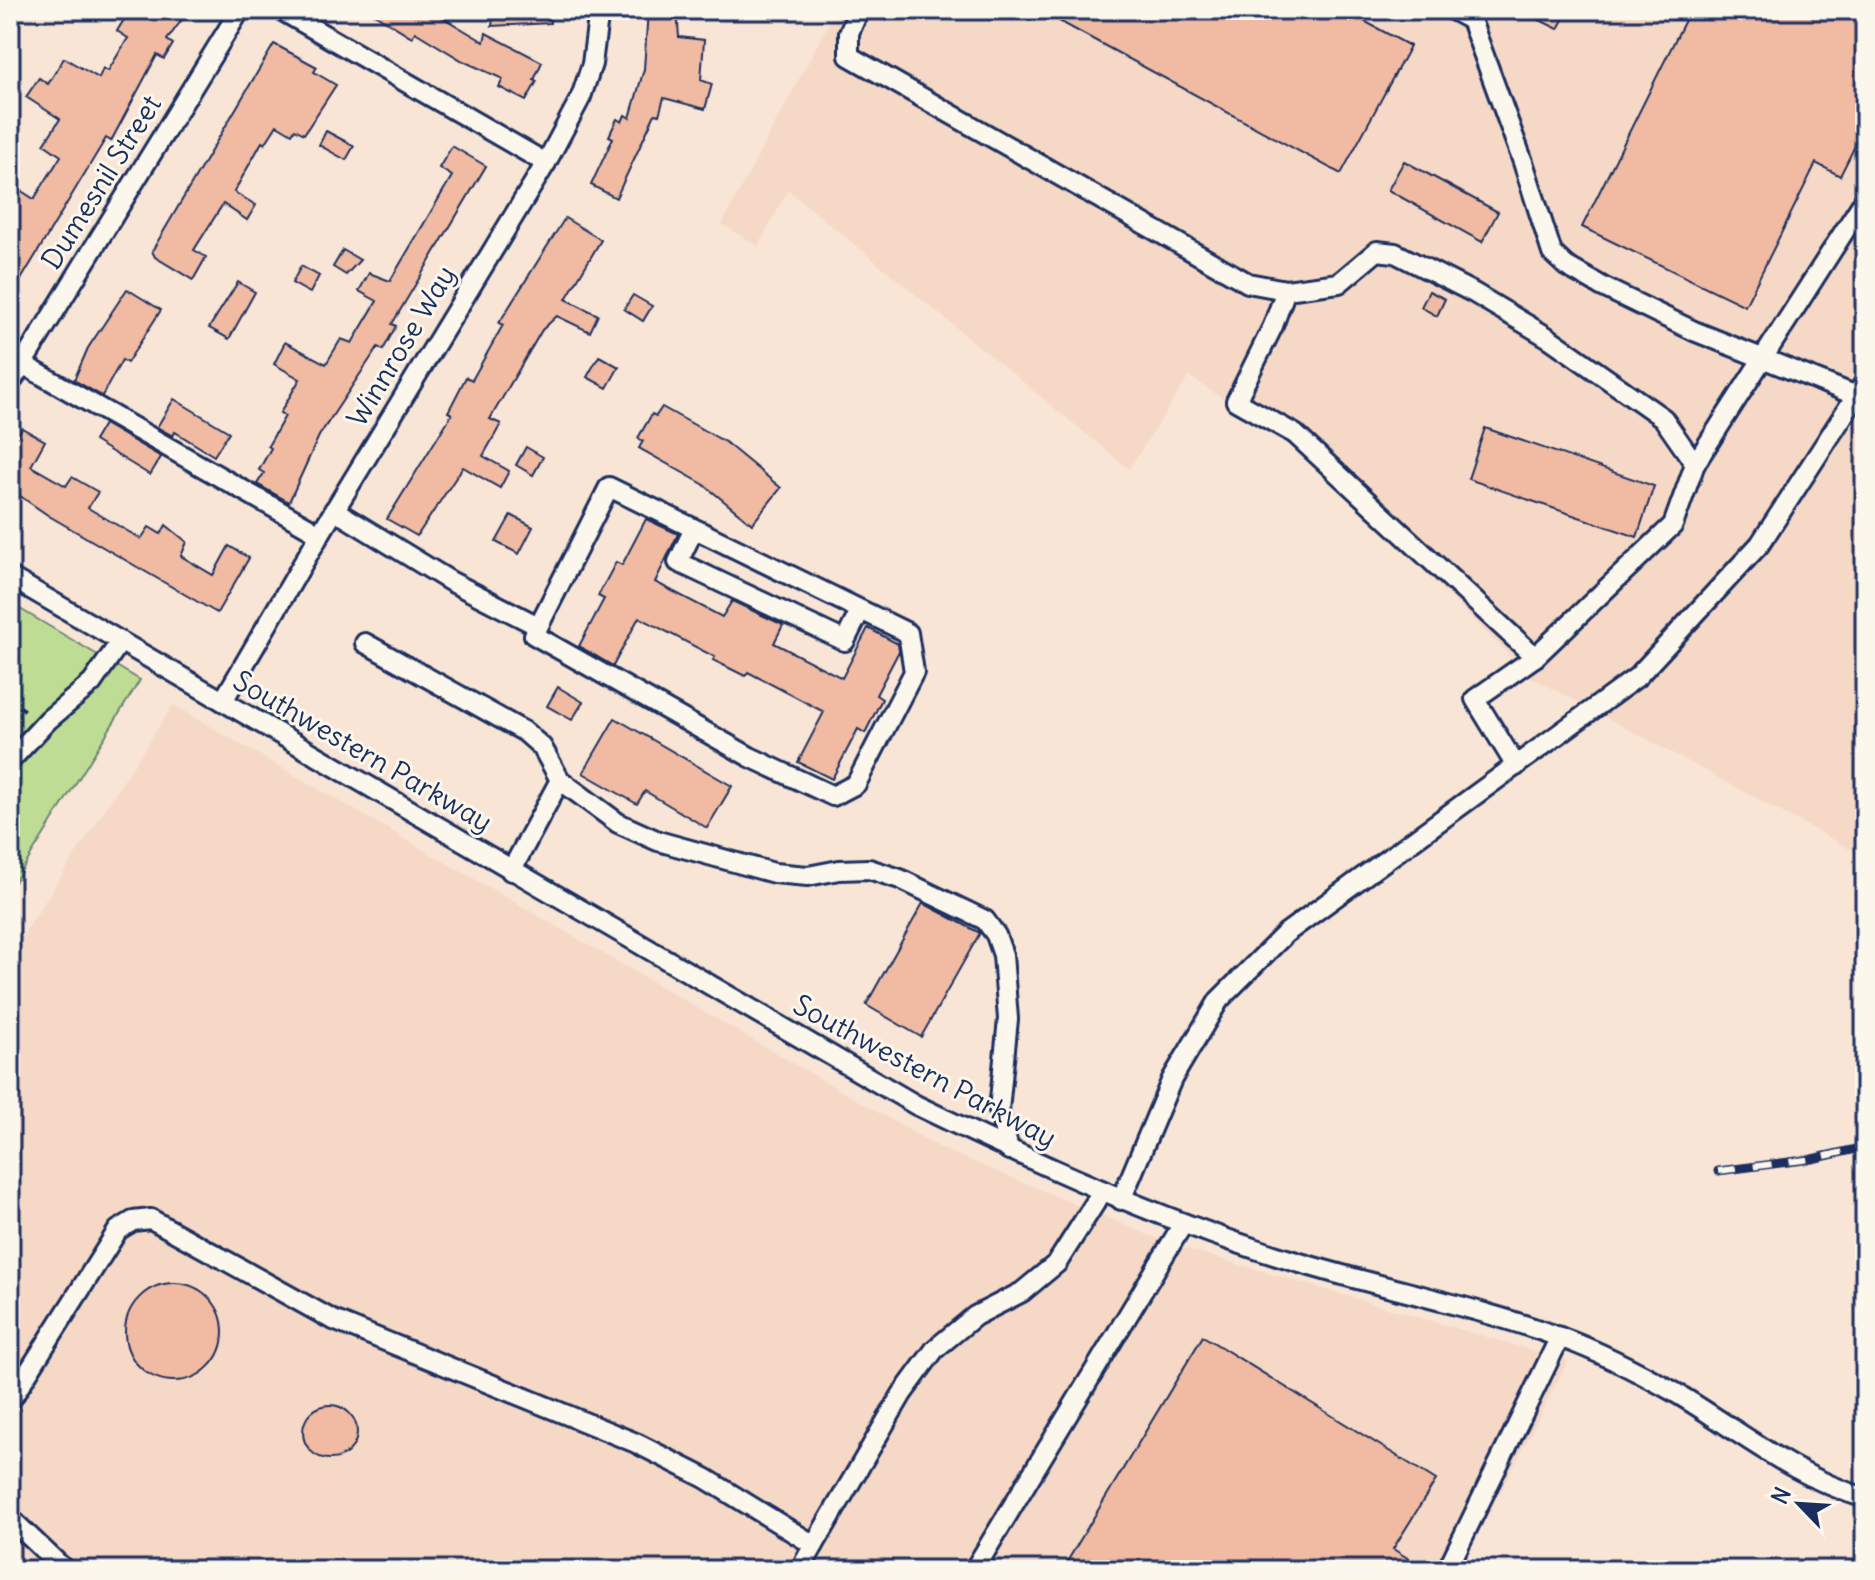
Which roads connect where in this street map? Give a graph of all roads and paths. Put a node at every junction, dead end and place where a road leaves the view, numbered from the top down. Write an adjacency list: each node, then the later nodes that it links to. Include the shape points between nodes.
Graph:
1 (240, 10): 10 (street, Dumesnil Street)
2 (281, 10): 6 (street)
3 (599, 10): 6 (street, Winnrose Way, via 592,64 581,97)
4 (859, 10): 8 (street, via 849,33 849,56 1248,283)
5 (1452, 10): 9 (street, via 1471,20 1552,253 1616,294)
6 (546, 163): 14 (street, Winnrose Way)
7 (1865, 199): 9 (street)
8 (1286, 290): 13 (street, via 1339,283 1377,251 1395,253 1549,338 1663,418); 22 (street, via 1236,401 1295,434)
9 (1764, 357): 12 (street); 13 (street)
10 (16, 360): 11 (street, Dumesnil Street); 16 (street)
11 (10, 384)
12 (1861, 389): 27 (street, via 1760,544 1637,677)
13 (1695, 464): 22 (street, via 1673,525)
14 (334, 510): 16 (street, Winnrose Way); 19 (street, via 450,581)
15 (694, 529): 18 (street); 18 (street, via 678,562 845,641); 19 (street, via 609,487)
16 (320, 534): 24 (street, Winnrose Way)
17 (10, 577): 20 (street, Southwestern Parkway)
18 (860, 611): 19 (street, via 908,633 914,672 856,784 833,796 750,757 534,635)
19 (538, 626)
20 (120, 642): 24 (street, Southwestern Parkway); 25 (street, via 92,683)
21 (365, 643): 28 (street, via 525,732 542,747)
22 (1535, 657): 27 (street, via 1475,699)
23 (10, 700): 25 (path)
24 (223, 701): 29 (street, Southwestern Parkway)
25 (42, 726): 26 (street)
26 (10, 761)
27 (1516, 766): 32 (street, via 1286,933 1219,1000 1172,1079)
28 (560, 780): 29 (street); 30 (street, via 618,823 658,841 774,873 808,876 869,869 985,920 1003,955 1008,1019 999,1110)
29 (511, 871): 30 (street, Southwestern Parkway, via 916,1105)
30 (1009, 1150): 31 (street, Southwestern Parkway)
31 (1102, 1192): 32 (street, Southwestern Parkway); 38 (street, via 1057,1263 935,1349 887,1419)
32 (1121, 1200): 33 (street, Southwestern Parkway)
33 (1183, 1224): 34 (street, Southwestern Parkway, via 1279,1257); 41 (street)
34 (1560, 1337): 36 (street, Southwestern Parkway, via 1677,1394 1771,1457); 42 (street)
35 (10, 1401): 38 (street, via 118,1230 151,1219 331,1319 636,1443)
36 (1865, 1498)
37 (10, 1518): 39 (street)
38 (814, 1545): 40 (street)
39 (65, 1570)
40 (800, 1570)
41 (974, 1570)
42 (1447, 1570)

